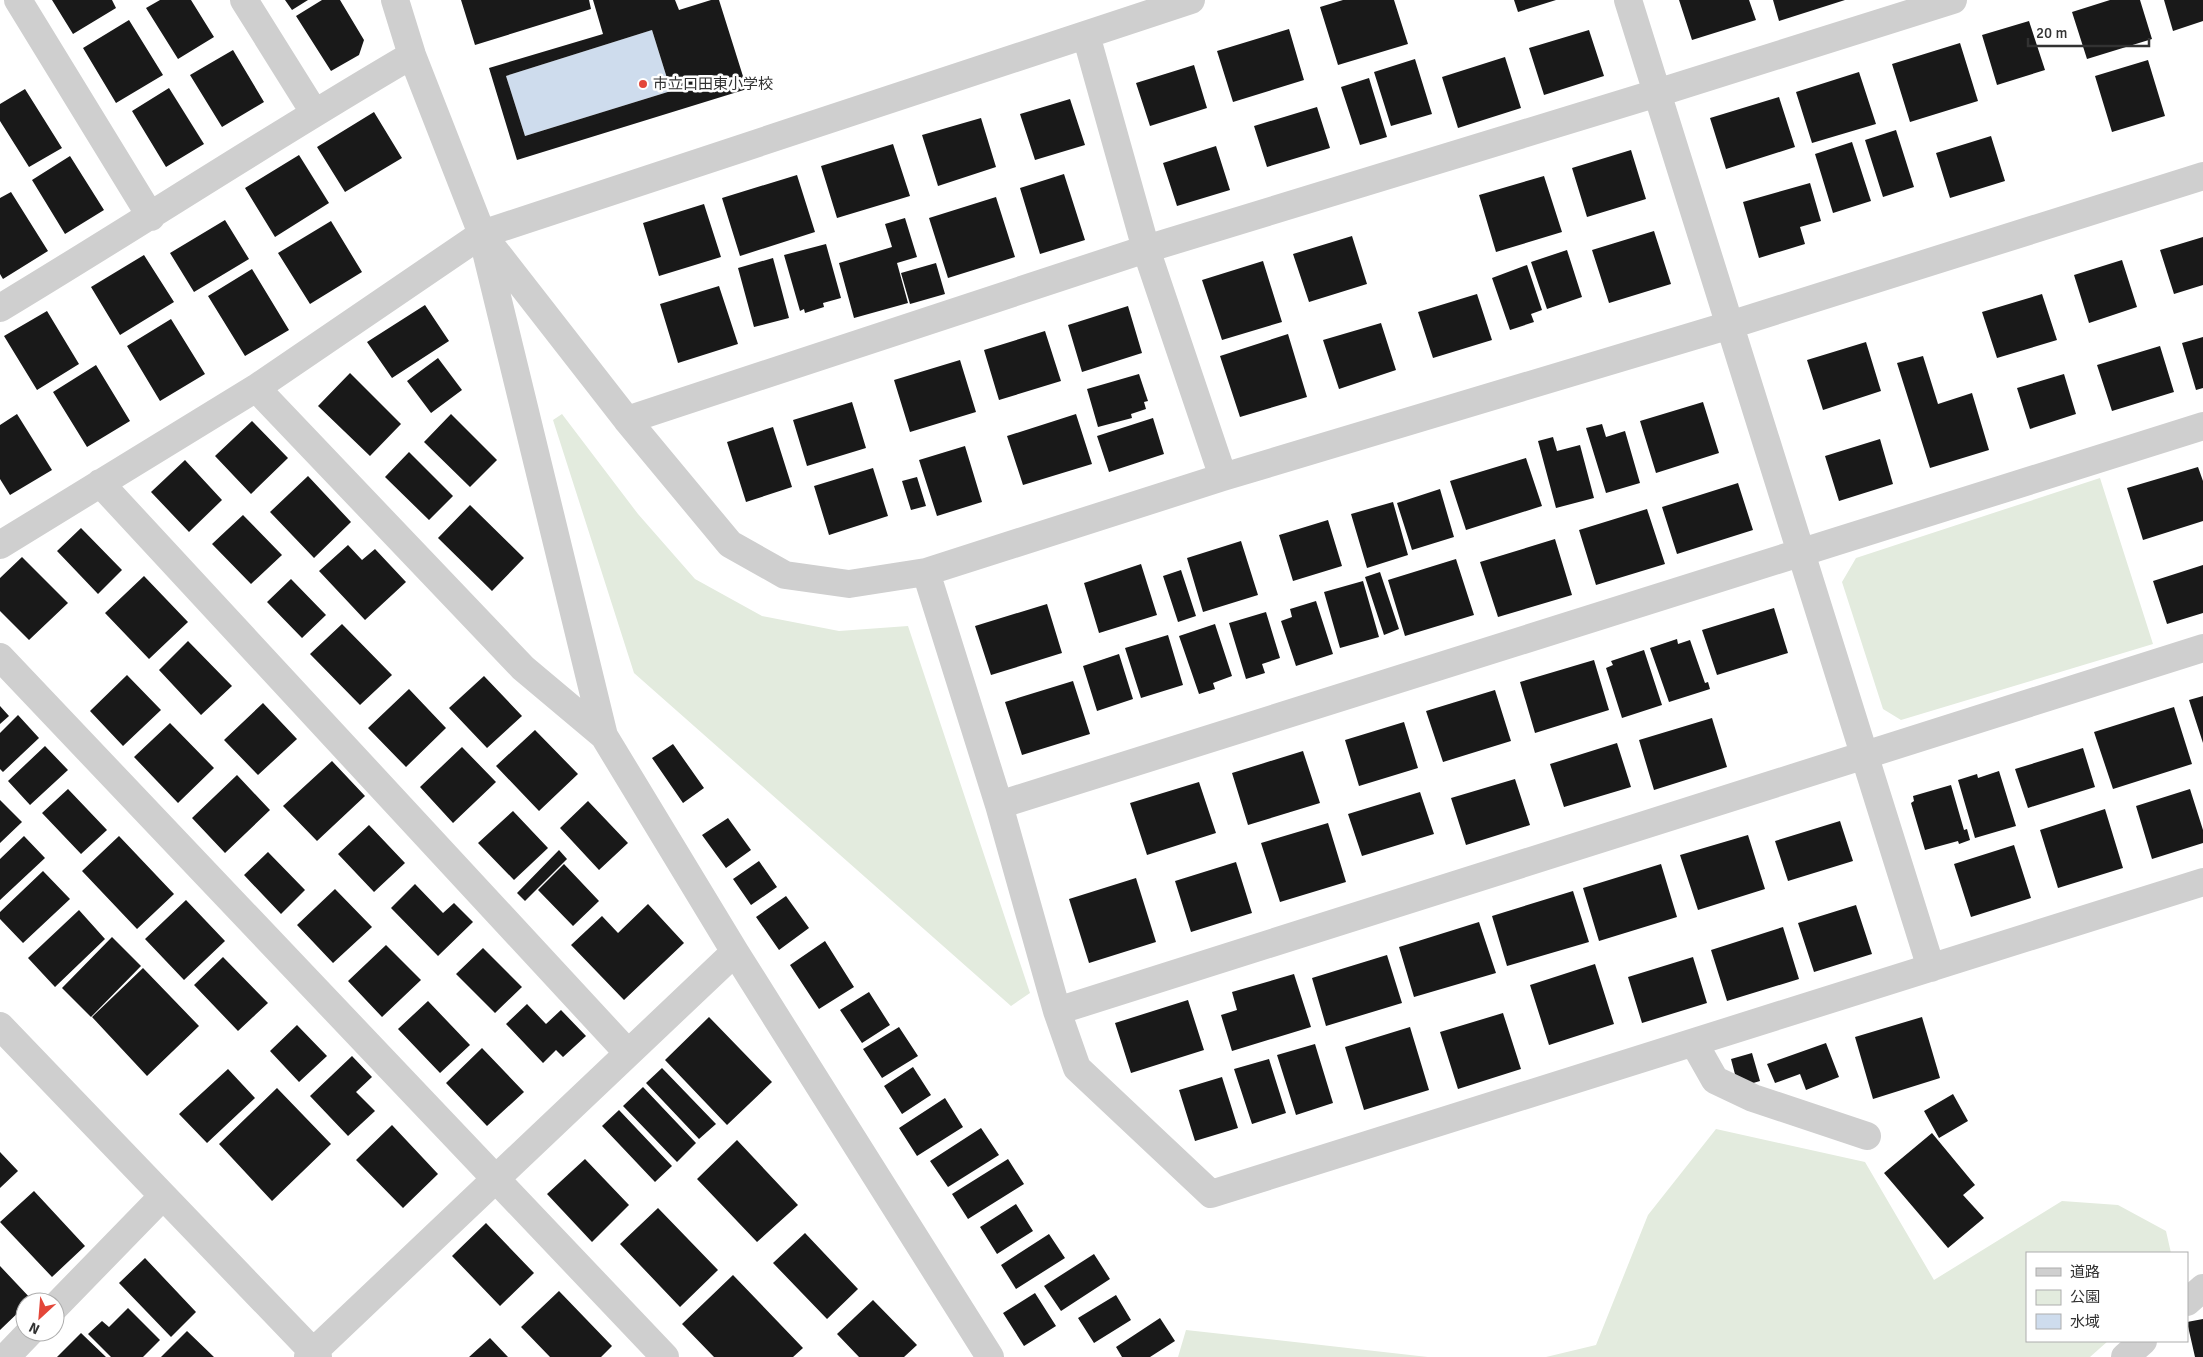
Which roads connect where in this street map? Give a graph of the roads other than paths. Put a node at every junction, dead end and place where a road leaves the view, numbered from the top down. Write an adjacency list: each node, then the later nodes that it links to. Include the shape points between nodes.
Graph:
1 (18, 0): 12 (street)
2 (244, 0): 10 (street)
3 (395, 0): 8 (street)
4 (1191, 0): 7 (street)
5 (1628, 0): 9 (street)
6 (1953, 0): 9 (street)
7 (1086, 34): 13 (street); 14 (street)
8 (412, 55): 10 (street); 13 (street)
9 (1657, 93): 14 (street); 16 (street)
10 (314, 112): 12 (street)
11 (2203, 176): 16 (street)
12 (151, 217): 15 (street)
13 (482, 234): 17 (street); 18 (street); 27 (street)
14 (1146, 249): 18 (street); 20 (street)
15 (0, 308)
16 (1730, 325): 20 (street); 23 (street)
17 (256, 388): 21 (street); 27 (street, via 523,668)
18 (627, 420): 24 (street, via 730,544 785,575 850,584)
19 (2203, 426): 23 (street)
20 (1223, 477): 24 (street)
21 (100, 483): 22 (street); 36 (street)
22 (0, 544)
23 (1801, 553): 28 (street); 29 (street)
24 (926, 572): 29 (street)
25 (2203, 648): 28 (street)
26 (0, 657): 38 (street)
27 (604, 736): 31 (street)
28 (1864, 755): 32 (street); 33 (street)
29 (999, 805): 33 (street)
30 (2203, 882): 32 (street)
31 (734, 952): 36 (street); 48 (street)
32 (1931, 968): 35 (street)
33 (1057, 1011): 35 (street, via 1076,1068 1211,1194)
34 (0, 1026): 39 (street)
35 (1694, 1042): 37 (street, via 1715,1080 1753,1098)
36 (628, 1053): 38 (street)
37 (1867, 1136)
38 (496, 1178): 45 (street); 47 (street)
39 (164, 1196): 41 (street); 45 (street)
40 (2203, 1288): 42 (street)
41 (65, 1297)
42 (2188, 1301)
43 (20, 1342): 46 (street)
44 (2142, 1342): 49 (street)
45 (313, 1355)
46 (6, 1357)
47 (665, 1357)
48 (990, 1357)
49 (2124, 1357)

